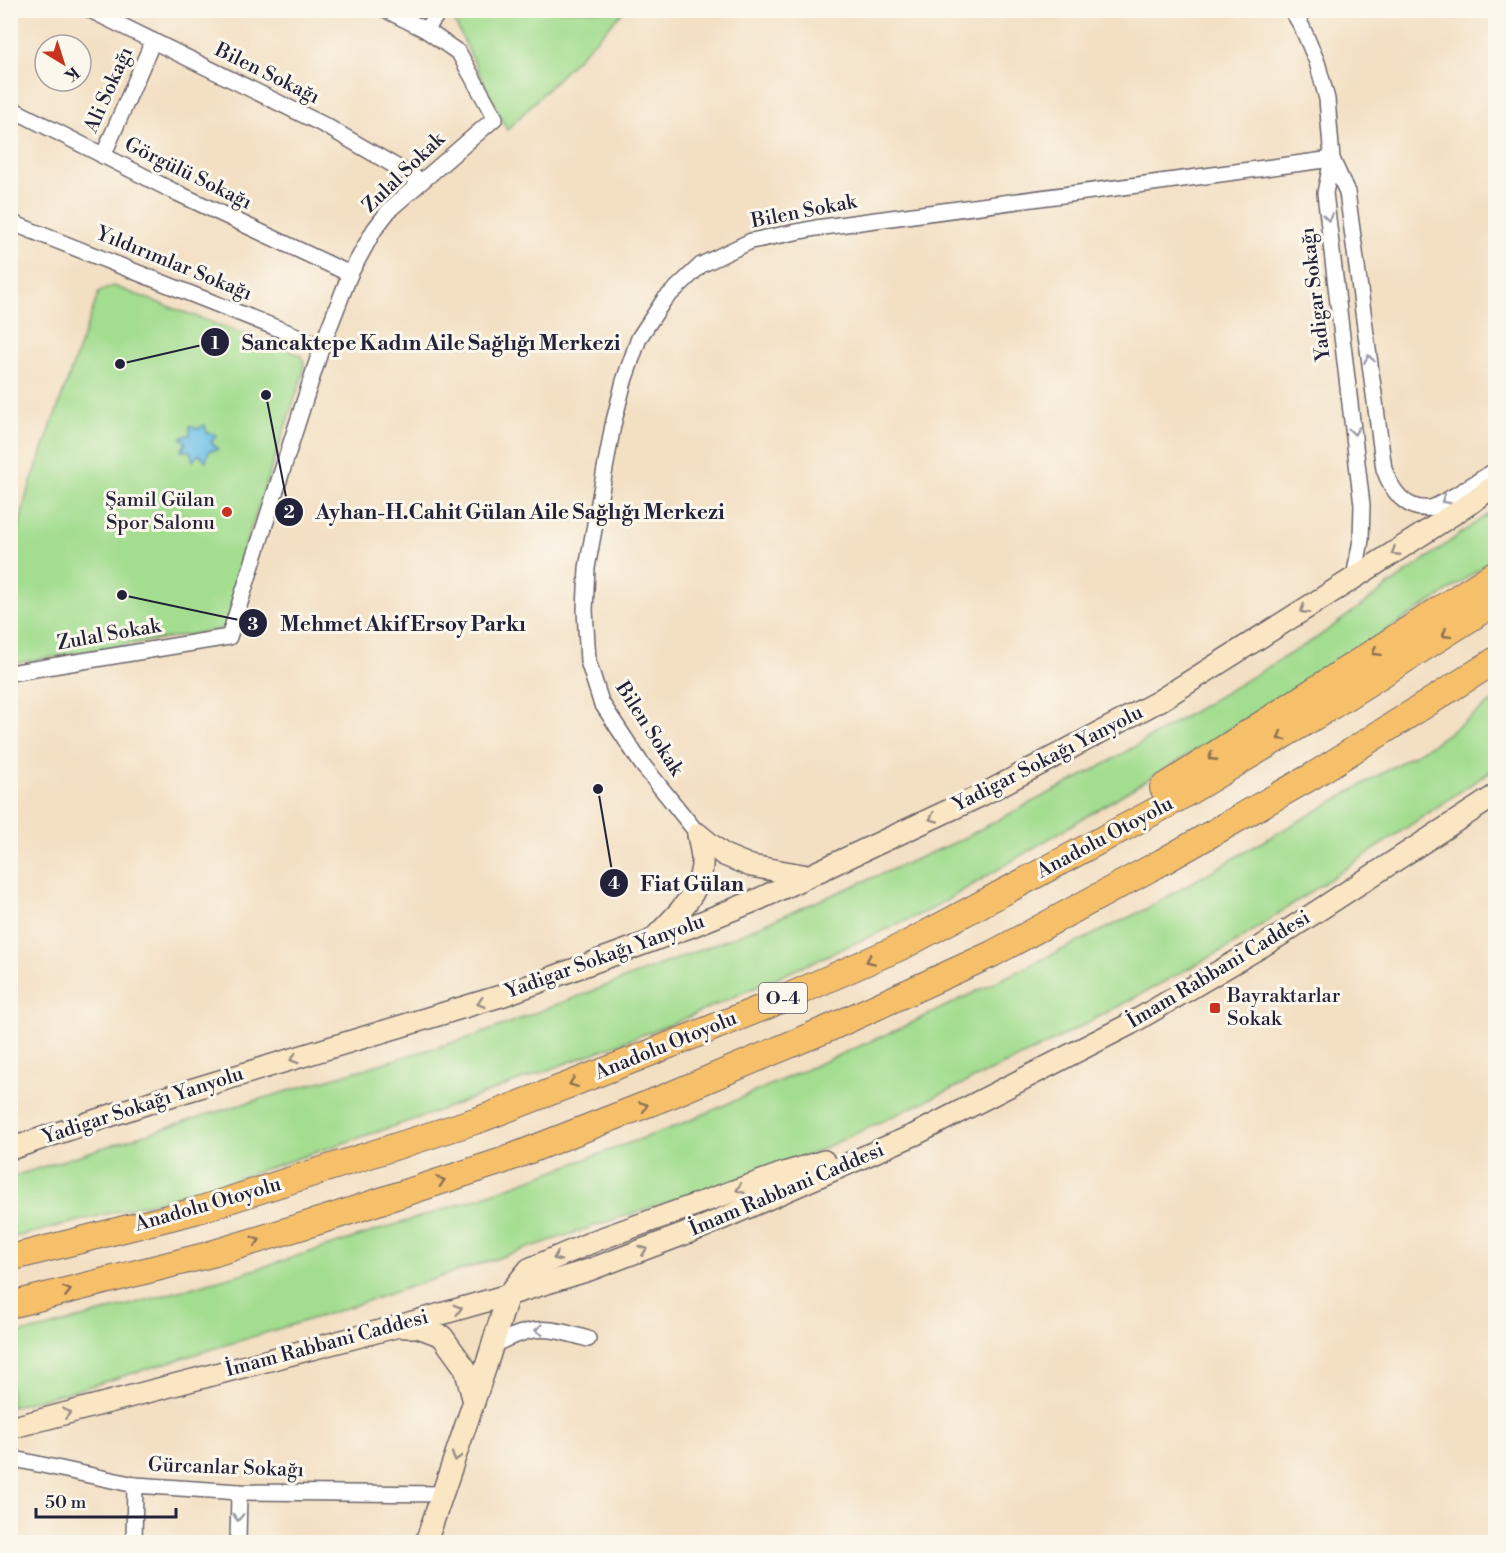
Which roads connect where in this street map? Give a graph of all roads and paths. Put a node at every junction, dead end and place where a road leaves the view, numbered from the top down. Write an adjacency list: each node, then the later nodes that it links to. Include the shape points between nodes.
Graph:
1 (90, 10): 6 (street, Bilen Sokağı)
2 (386, 10): 5 (street)
3 (441, 10): 5 (street)
4 (1292, 10): 9 (street, Yadigar Sokağı, via 1317,62 1327,99)
5 (426, 30): 10 (street, Zulal Sokak, via 459,53 495,118)
6 (153, 41): 8 (street, Ali Sokağı); 10 (street, Bilen Sokağı, via 326,126)
7 (10, 108): 8 (street, Görgülü Sokağı)
8 (103, 156): 12 (street, Görgülü Sokağı)
9 (1332, 159): 14 (street, one-way to 9, via 1432,508 1415,507 1390,486 1384,469 1347,192); 17 (street, Yadigar Sokağı, one-way to 17, via 1325,193 1362,505); 22 (street, Bilen Sokak, via 816,228 751,241 701,265 664,300 639,338 613,425 587,568 588,661 602,702 641,762)
10 (421, 181): 12 (street, Zulal Sokak, via 390,209)
11 (10, 222): 13 (street, Yıldırımlar Sokağı)
12 (350, 274): 13 (street, Zulal Sokak)
13 (322, 346): 20 (street, Zulal Sokak, via 229,636)
14 (1496, 470)
15 (1496, 484): 17 (main road, Yadigar Sokağı Yanyolu, one-way to 17)
16 (1496, 573): 25 (highway, one-way to 25, via 1161,789)
17 (1354, 579): 23 (main road, Yadigar Sokağı Yanyolu, one-way to 23, via 1159,701 982,795)
18 (1496, 602): 25 (highway, Anadolu Otoyolu / O-4, one-way to 25, via 1170,803)
19 (1496, 660): 29 (highway, O-4, one-way to 19, via 208,1255 502,1161 832,1027 992,954 1162,862 1314,775)
20 (10, 673)
21 (1496, 795): 28 (main road, İmam Rabbani Caddesi, via 1230,966 1130,1024 916,1134 784,1173 597,1240 529,1269)
22 (698, 834): 23 (main road, via 724,855 751,866); 24 (main road, via 700,880 678,913)
23 (808, 876): 24 (main road, Yadigar Sokağı Yanyolu)
24 (650, 942): 26 (main road, Yadigar Sokağı Yanyolu, one-way to 26, via 504,995 157,1100)
25 (904, 945): 27 (highway, Anadolu Otoyolu / O-4, one-way to 27, via 746,1014 481,1119 195,1210)
26 (10, 1149)
27 (10, 1258)
28 (508, 1295): 30 (main road, İmam Rabbani Caddesi, one-way to 28); 32 (main road)
29 (10, 1305)
30 (395, 1327): 33 (main road, via 418,1327 442,1336 465,1368); 34 (main road, İmam Rabbani Caddesi, one-way to 30)
31 (588, 1339): 32 (street, one-way to 32, via 553,1329 520,1332)
32 (493, 1346): 33 (main road)
33 (474, 1402): 38 (main road, one-way to 38)
34 (10, 1428)
35 (10, 1458): 36 (street, Gürcanlar Sokağı)
36 (135, 1485): 37 (street, Gürcanlar Sokağı); 39 (street)
37 (239, 1492): 38 (street, Gürcanlar Sokağı); 40 (street, one-way to 40)
38 (444, 1494): 41 (main road)
39 (134, 1542)
40 (238, 1542)
41 (426, 1542)

